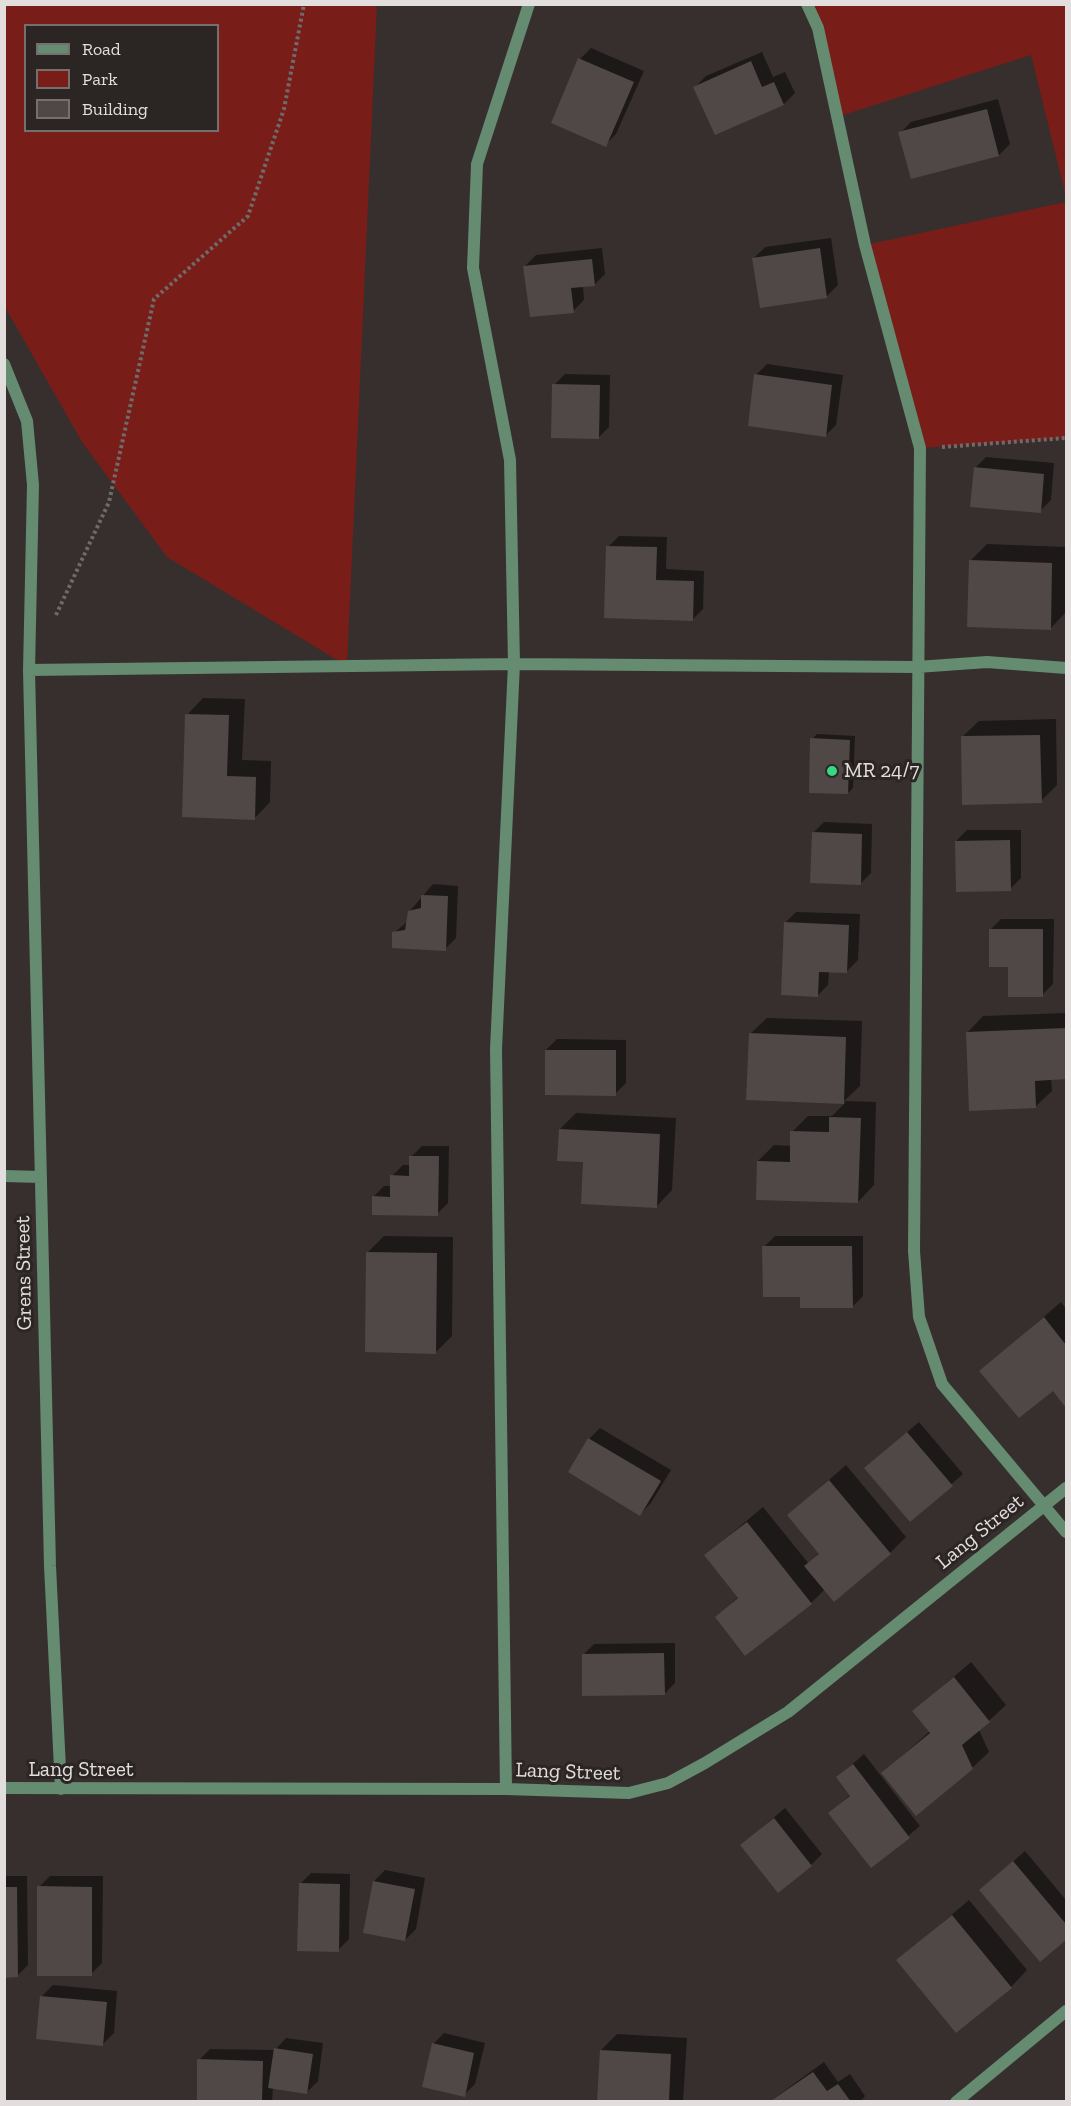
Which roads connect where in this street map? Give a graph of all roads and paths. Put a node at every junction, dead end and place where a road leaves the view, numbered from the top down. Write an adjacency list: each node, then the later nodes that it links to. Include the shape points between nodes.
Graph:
1 (304, 4): 7 (path, via 284,109 248,216 154,299 109,502)
2 (529, 4): 8 (street, via 477,164 473,268 510,460)
3 (807, 4): 6 (street, via 818,28 865,245)
4 (4, 364): 11 (street, Grens Street, via 27,421 33,484)
5 (1066, 438): 6 (path)
6 (920, 448): 9 (street)
7 (54, 618)
8 (514, 664): 9 (street); 11 (street); 19 (street, via 496,1049)
9 (917, 667): 10 (street, via 987,662); 15 (street, via 914,1251 919,1317 942,1384)
10 (1066, 668)
11 (29, 670): 13 (street, Grens Street)
12 (4, 1176): 13 (street)
13 (41, 1177): 18 (street, Grens Street, via 50,1566)
14 (1066, 1488): 15 (street, Lang Street)
15 (1044, 1505): 16 (street); 19 (street, Lang Street, via 788,1712 668,1783 629,1793)
16 (1066, 1532)
17 (4, 1788): 18 (street, Lang Street)
18 (61, 1789): 19 (street, Lang Street)
19 (506, 1790)
20 (1066, 2011): 21 (street)
21 (956, 2102)

